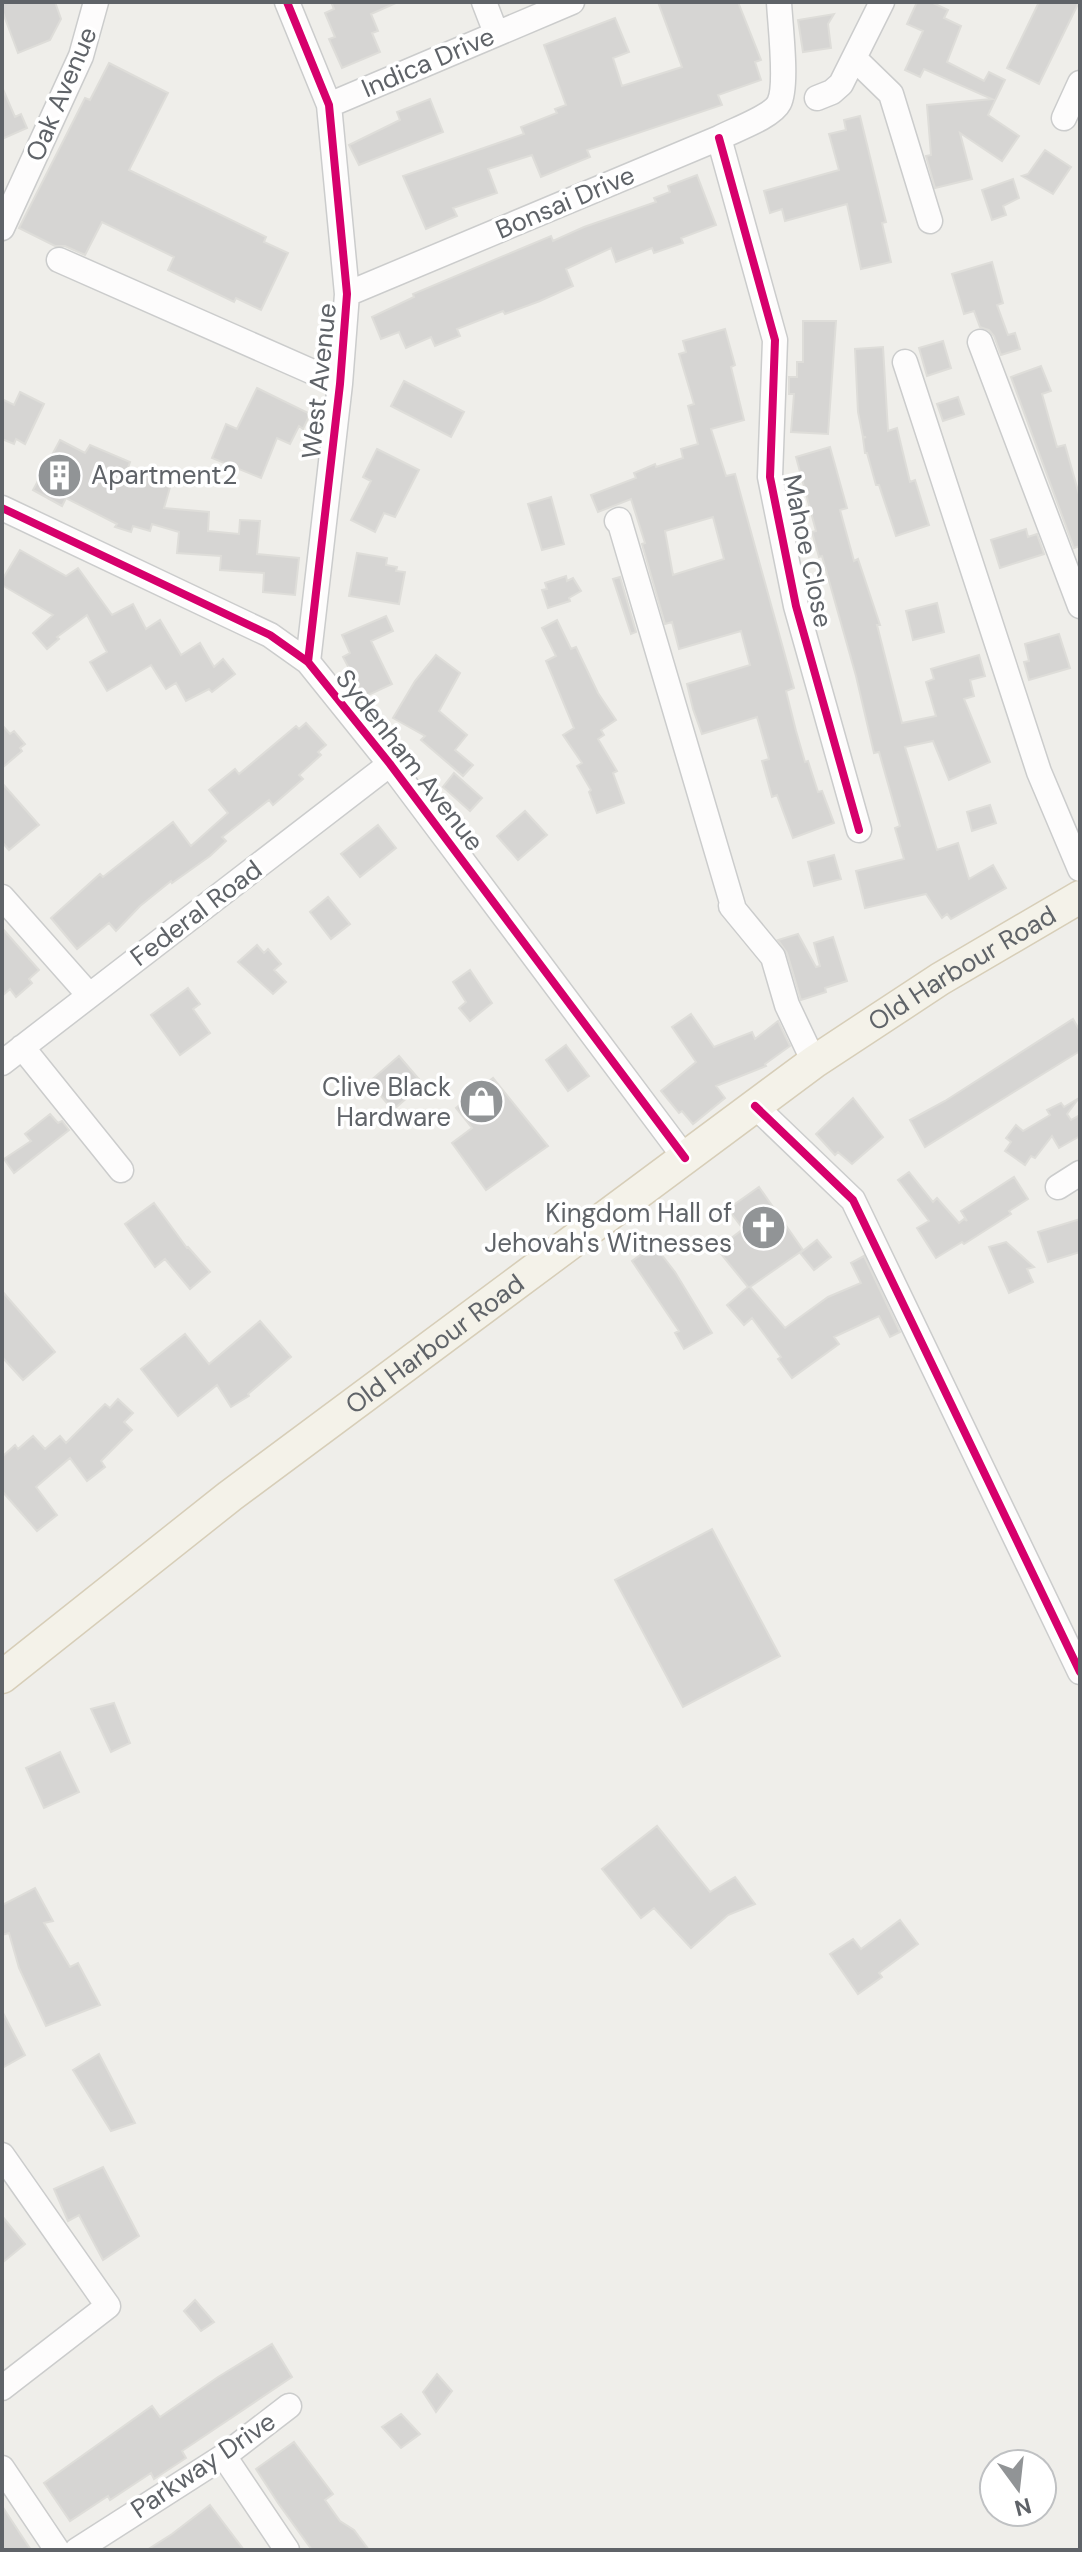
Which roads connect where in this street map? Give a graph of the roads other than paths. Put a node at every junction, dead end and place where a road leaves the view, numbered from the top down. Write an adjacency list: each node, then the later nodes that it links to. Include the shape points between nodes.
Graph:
1 (96, 2): 15 (street, Oak Avenue, via 81,56)
2 (287, 2): 11 (street, West Avenue)
3 (484, 2): 7 (street)
4 (572, 2): 7 (street, Indica Drive)
5 (779, 2): 13 (street, Bonsai Drive, via 779,104)
6 (882, 2): 8 (street)
7 (496, 33): 11 (street, Indica Drive)
8 (855, 59): 10 (street, via 841,84); 14 (street, via 891,94)
9 (1080, 83): 12 (street)
10 (817, 98)
11 (329, 105): 17 (street, West Avenue)
12 (1064, 118)
13 (719, 138): 17 (street, Bonsai Drive); 26 (street, Mahoe Close, via 775,340 770,477 796,606)
14 (930, 221)
15 (2, 228)
16 (59, 260): 20 (street)
17 (347, 294): 20 (street, West Avenue)
18 (980, 342): 23 (street)
19 (905, 362): 27 (street, via 1039,772)
20 (340, 384): 24 (street, West Avenue)
21 (2, 508): 24 (street, Sydenham Avenue, via 270,635)
22 (617, 521): 32 (street, via 731,906 773,957 787,1005)
23 (1080, 606)
24 (308, 662): 25 (street, Sydenham Avenue)
25 (390, 764): 30 (street, Federal Road); 35 (street, Sydenham Avenue)
26 (859, 830)
27 (1080, 869)
28 (2, 897): 30 (street)
29 (1075, 907): 32 (main road, Old Harbour Road, via 940,979)
30 (89, 995): 31 (street, Federal Road)
31 (22, 1047): 33 (street, Federal Road); 36 (street)
32 (814, 1062): 34 (main road, Old Harbour Road)
33 (2, 1063)
34 (755, 1106): 35 (main road, Old Harbour Road); 39 (street, via 853,1200)
35 (685, 1158): 40 (main road, Old Harbour Road, via 230,1496)
36 (121, 1170)
37 (1080, 1173): 38 (street)
38 (1058, 1187)
39 (1080, 1672)
40 (2, 1677)
41 (2, 2155): 42 (street, via 108,2306)
42 (2, 2388)
43 (289, 2406): 44 (street, Parkway Drive)
44 (224, 2456): 47 (street, Parkway Drive); 48 (street)
45 (2, 2468): 46 (street)
46 (57, 2550)
47 (77, 2550)
48 (287, 2550)

